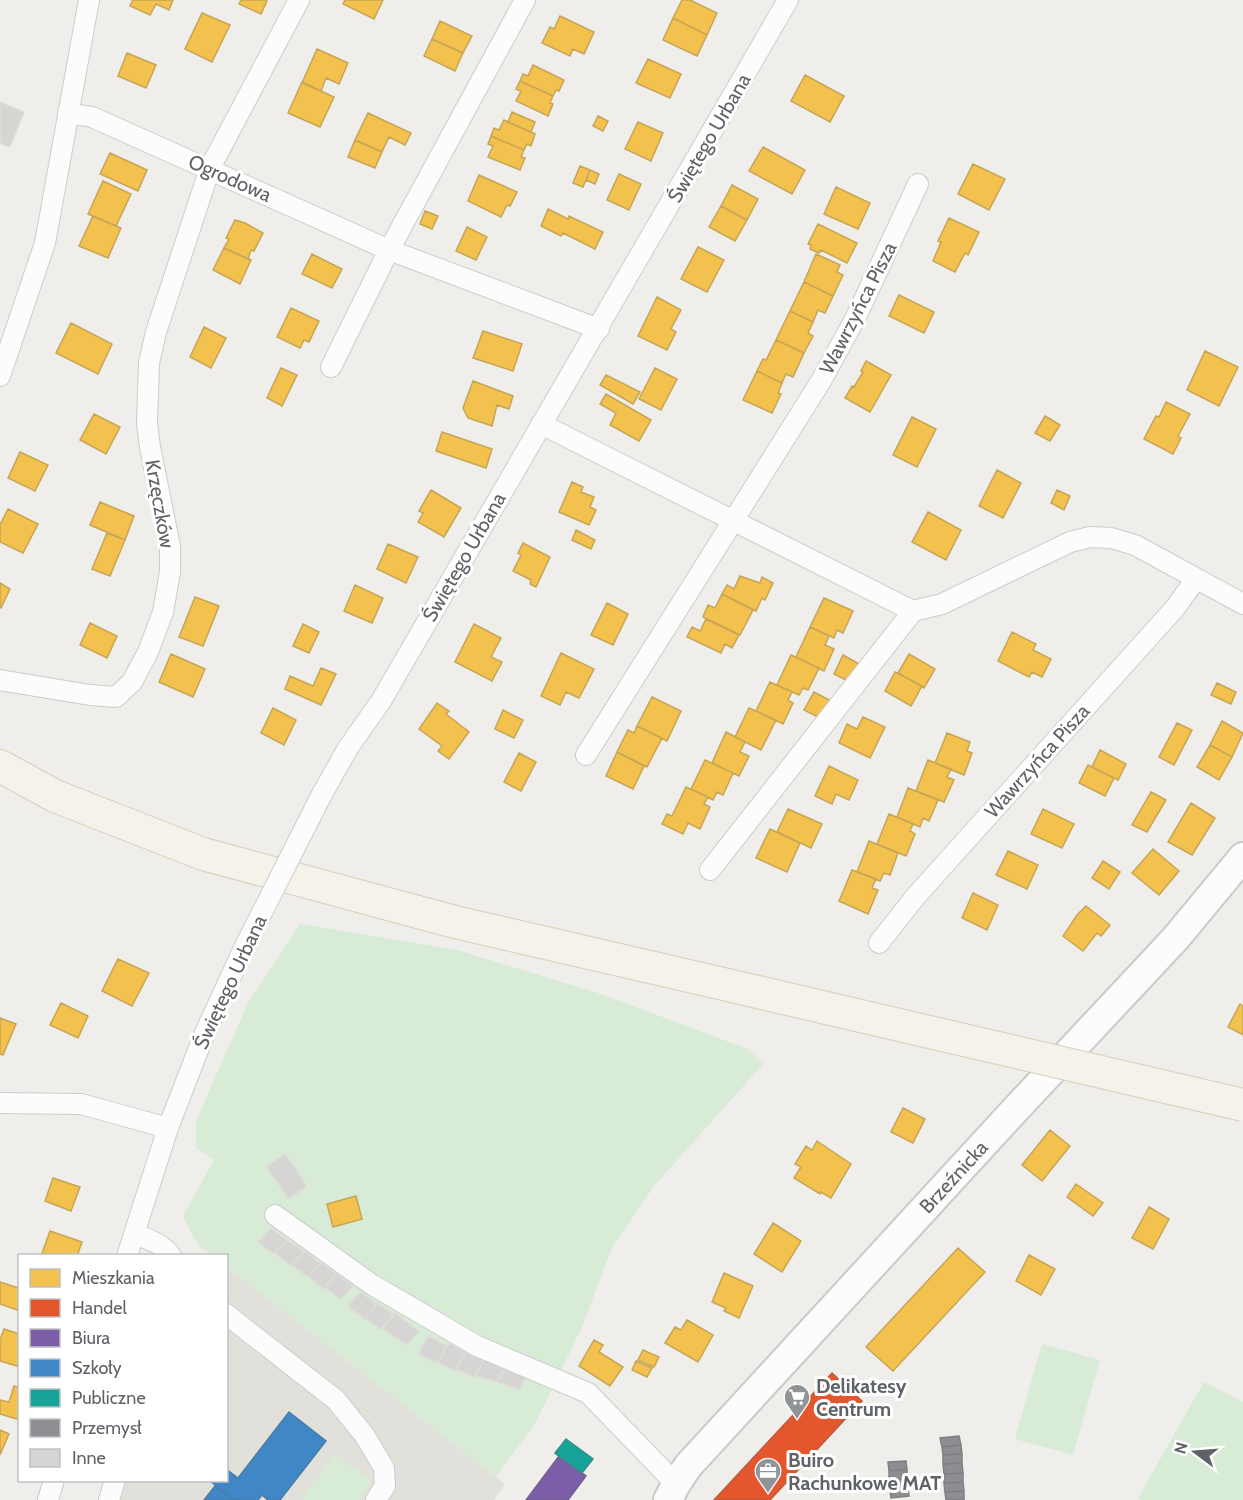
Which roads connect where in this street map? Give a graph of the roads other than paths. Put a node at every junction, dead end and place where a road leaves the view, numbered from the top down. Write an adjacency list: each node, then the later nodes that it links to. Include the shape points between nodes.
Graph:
1 (89, 0): 5 (street)
2 (298, 0): 6 (street)
3 (525, 0): 8 (street)
4 (788, 0): 9 (street, Świętego Urbana)
5 (68, 113): 6 (street, Ogrodowa, via 92,117); 11 (street, via 45,243)
6 (210, 168): 8 (street, Ogrodowa); 17 (street, Krzęczków, via 149,363 149,439 170,563 163,612 148,652 132,682 116,697)
7 (918, 184): 13 (street, Wawrzyńca Pisza, via 856,317 821,381)
8 (389, 250): 9 (street, Ogrodowa); 10 (street)
9 (599, 330): 12 (street, Świętego Urbana)
10 (331, 367)
11 (0, 376)
12 (541, 424): 13 (street); 25 (street, Świętego Urbana, bridge, via 381,701 321,796 244,948 204,1035)
13 (734, 520): 16 (street); 18 (street, Wawrzyńca Pisza)
14 (1196, 579): 15 (street); 16 (street, via 1135,545 1090,537 1070,542 942,604); 22 (street, Wawrzyńca Pisza, via 1175,608 916,896)
15 (1243, 604)
16 (913, 611): 21 (street)
17 (0, 680)
18 (586, 754)
19 (0, 766): 24 (main road, bridge, via 55,796 203,854 455,922)
20 (1243, 857): 33 (street, Brzeźnicka, via 1175,939 688,1466)
21 (711, 870)
22 (879, 944)
23 (0, 1103): 25 (street, via 81,1104)
24 (1243, 1105)
25 (168, 1128): 27 (street, Świętego Urbana)
26 (275, 1215): 33 (street, via 371,1284 477,1346 588,1393)
27 (134, 1234): 28 (street, Świętego Urbana); 29 (street, via 151,1240)
28 (128, 1254)
29 (170, 1254)
30 (228, 1316): 36 (street, via 336,1400 365,1436 384,1468 385,1486)
31 (53, 1482): 34 (street)
32 (114, 1482): 35 (street)
33 (672, 1492)
34 (48, 1500)
35 (109, 1500)
36 (376, 1500)

